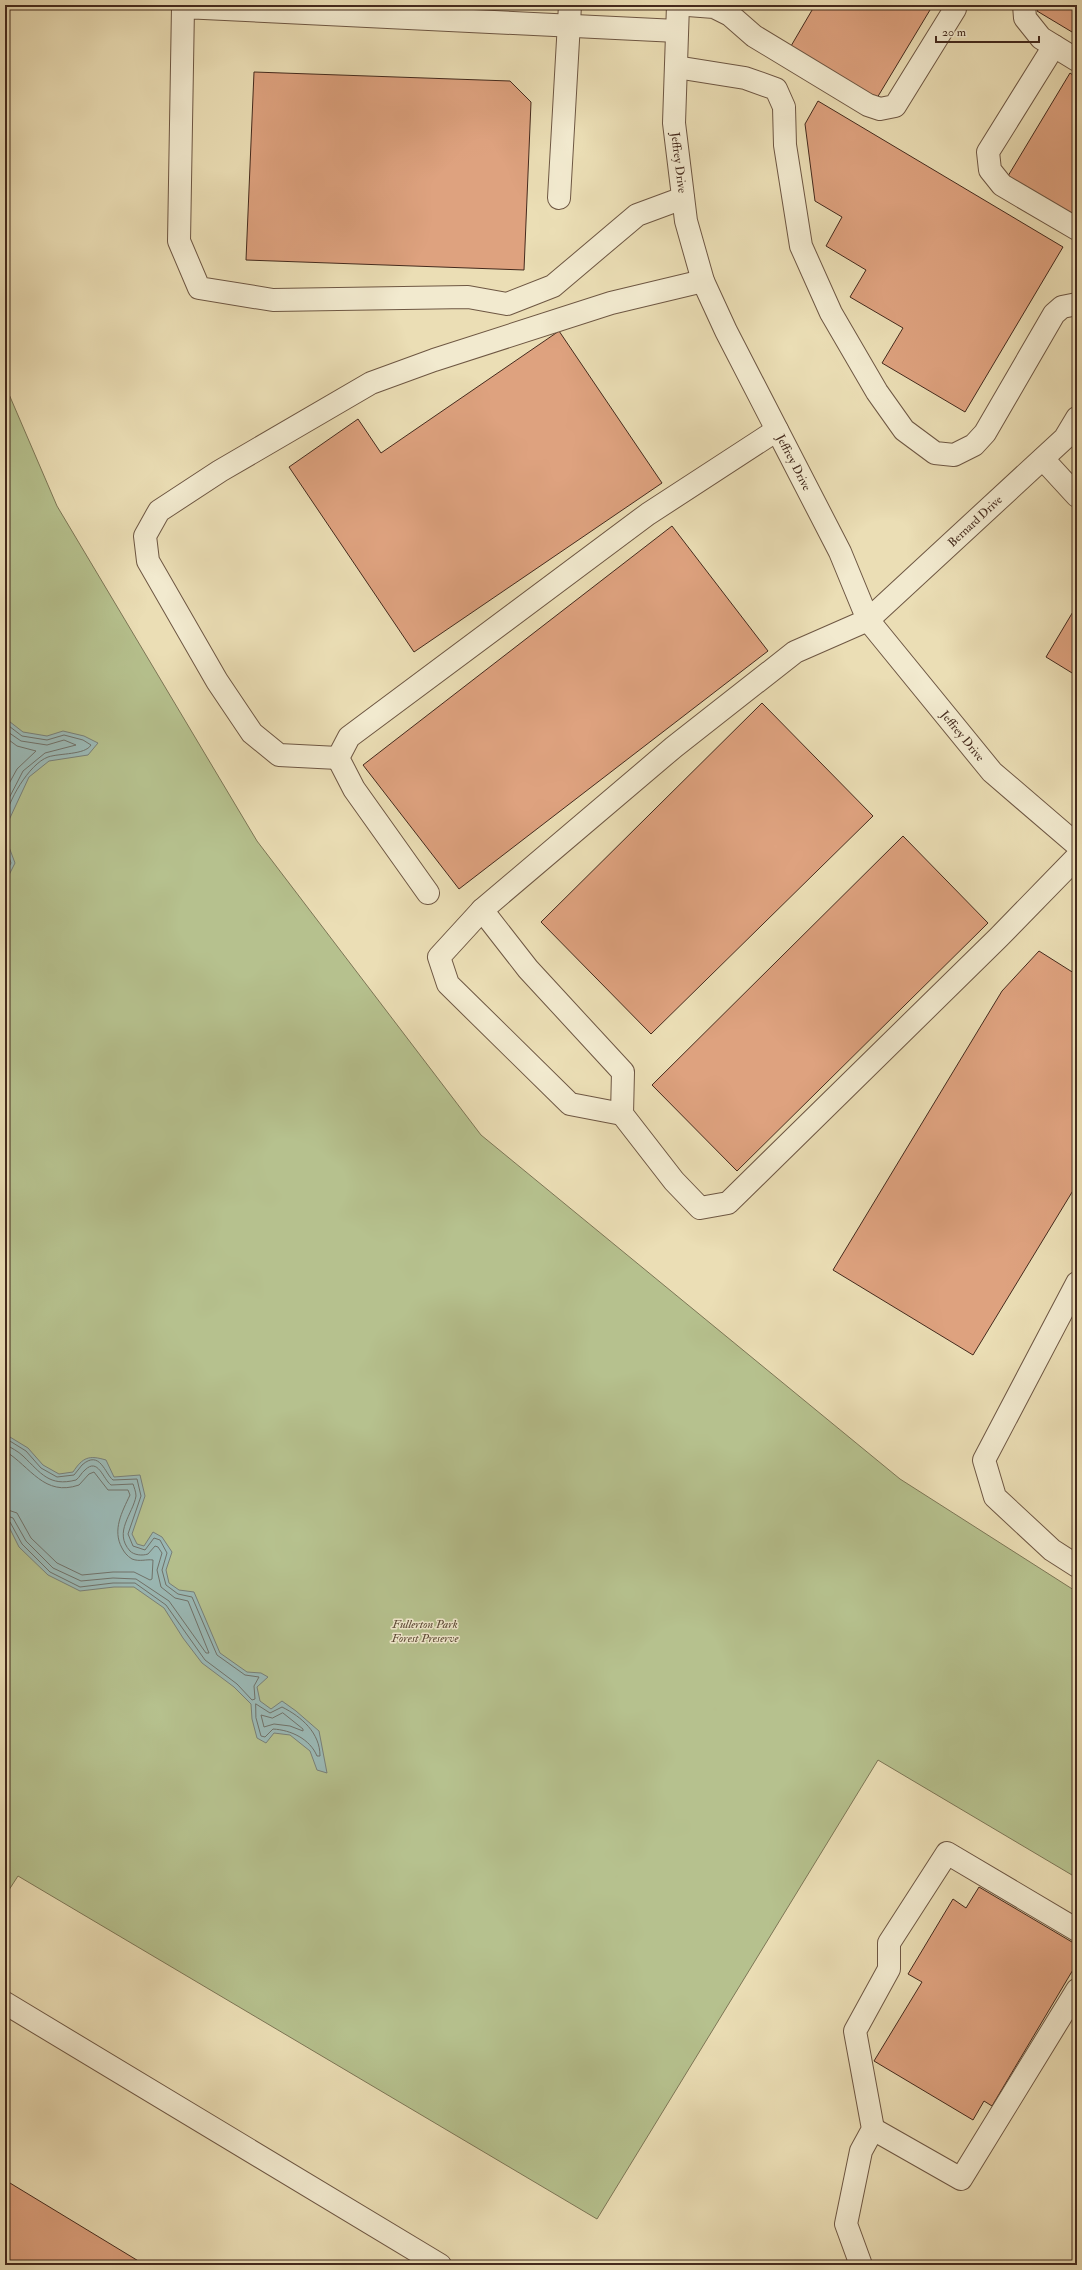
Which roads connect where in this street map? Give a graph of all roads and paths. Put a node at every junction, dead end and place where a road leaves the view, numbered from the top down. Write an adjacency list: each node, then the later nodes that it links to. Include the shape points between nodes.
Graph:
1 (678, 5): 7 (street, Jeffrey Drive)
2 (688, 5): 3 (street, via 714,7 730,15 754,36 868,105 880,109 895,106 955,9)
3 (955, 5)
4 (1024, 5): 8 (street, via 1025,18 1041,38)
5 (183, 6): 6 (street); 12 (street, via 179,241 199,288 274,300 468,297 507,304 552,286 637,215)
6 (570, 15): 7 (street); 11 (street)
7 (677, 31): 10 (street, Jeffrey Drive)
8 (1054, 46): 9 (street); 13 (street, via 988,152 990,170 1002,185)
9 (1077, 60)
10 (676, 67): 12 (street, Jeffrey Drive, via 674,123); 15 (street, via 745,78 776,89 784,107 785,145 801,246 832,313 877,392 904,430 935,453 954,455 974,445 985,433 1054,314 1062,307)
11 (559, 198)
12 (683, 198): 14 (street, Jeffrey Drive, via 686,221)
13 (1077, 229)
14 (703, 281): 17 (street, Jeffrey Drive); 21 (street, via 611,303 371,383 220,471 159,511 145,536 148,561 217,681 252,733 279,754)
15 (1077, 304)
16 (1077, 418): 18 (street, Bernard Drive, via 1065,438)
17 (777, 430): 20 (street, Jeffrey Drive, via 840,552); 21 (street, via 648,514 406,693 348,737)
18 (1043, 459): 19 (street); 20 (street, Bernard Drive)
19 (1077, 496)
20 (868, 620): 22 (street, Jeffrey Drive, via 992,772); 25 (street, Bernard Drive, via 795,652 674,747)
21 (338, 758): 24 (street, via 354,789)
22 (1077, 845)
23 (1077, 857): 26 (street, via 728,1203 700,1208 674,1181)
24 (428, 893)
25 (482, 910): 26 (street, via 528,969 622,1072); 26 (street, Bernard Drive, via 438,957 448,984 570,1104)
26 (622, 1114)
27 (1077, 1283): 28 (street, via 984,1460 995,1498 1052,1550)
28 (1077, 1566)
29 (1077, 1930): 32 (street, via 948,1853 889,1943 889,1969 855,2031)
30 (1077, 1990): 32 (street, via 961,2179)
31 (5, 2003): 33 (street)
32 (873, 2129): 34 (street, via 861,2151 846,2224)
33 (440, 2265)
34 (861, 2265)

